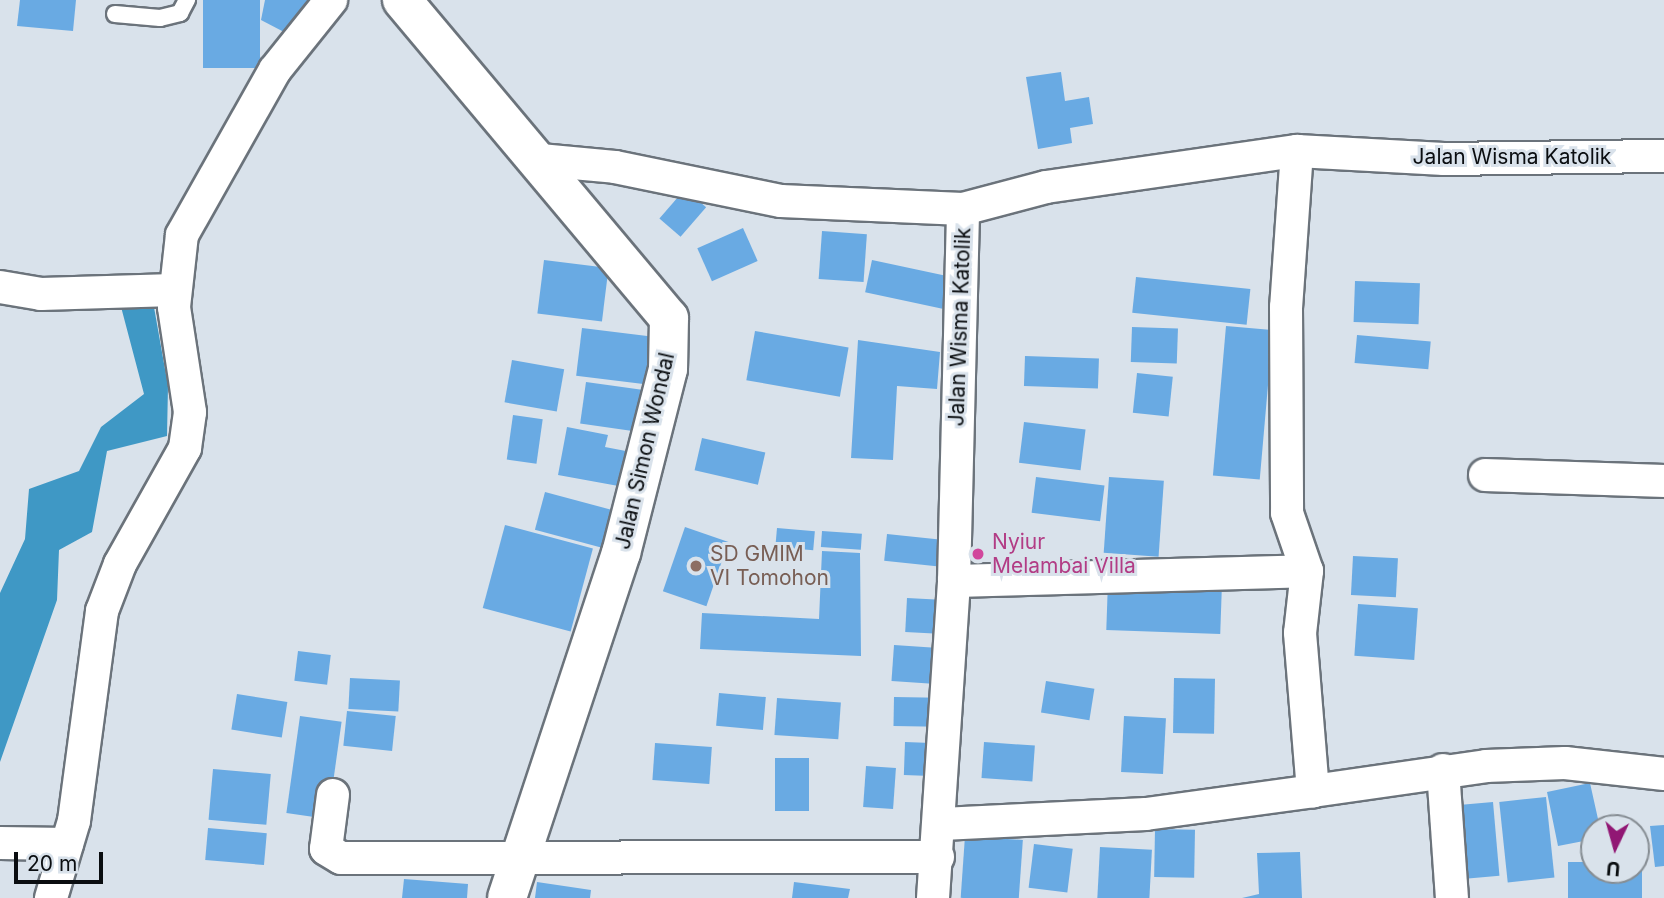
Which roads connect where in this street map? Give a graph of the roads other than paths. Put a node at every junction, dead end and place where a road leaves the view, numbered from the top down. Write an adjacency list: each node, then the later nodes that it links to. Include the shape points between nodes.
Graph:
1 (187, 0): 4 (lane, via 180,13 160,18)
2 (331, 0): 10 (street, via 275,70 199,202 182,235)
3 (402, 0): 7 (street, Jalan Simon Wondal)
4 (115, 14)
5 (1297, 151): 6 (street, Jalan Wisma Katolik, via 1444,159); 8 (street, Jalan Wisma Katolik, via 1118,175); 13 (street, via 1286,307 1287,513)
6 (1664, 156)
7 (540, 160): 8 (street, via 615,167 781,201); 22 (street, Jalan Simon Wondal, via 643,282 669,318 671,339 621,553)
8 (963, 209): 14 (street, Jalan Wisma Katolik)
9 (0, 287): 10 (street, via 41,294)
10 (174, 290): 21 (street, via 190,412 185,448 120,564 102,611)
11 (1485, 475): 12 (street)
12 (1664, 481)
13 (1307, 571): 14 (street); 17 (street, via 1300,633)
14 (954, 581): 19 (street, Jalan Wisma Katolik)
15 (1443, 770): 16 (street, via 1565,763); 17 (street); 27 (street)
16 (1664, 774)
17 (1313, 791): 19 (street, via 1146,814)
18 (333, 795): 22 (street, via 326,849 334,857)
19 (942, 824): 23 (street, Jalan Wisma Katolik)
20 (0, 843): 21 (street)
21 (66, 844): 24 (street)
22 (524, 854): 23 (street); 25 (street, Jalan Simon Wondal)
23 (938, 857): 26 (street, Jalan Wisma Katolik)
24 (51, 898)
25 (507, 898)
26 (933, 898)
27 (1452, 898)

